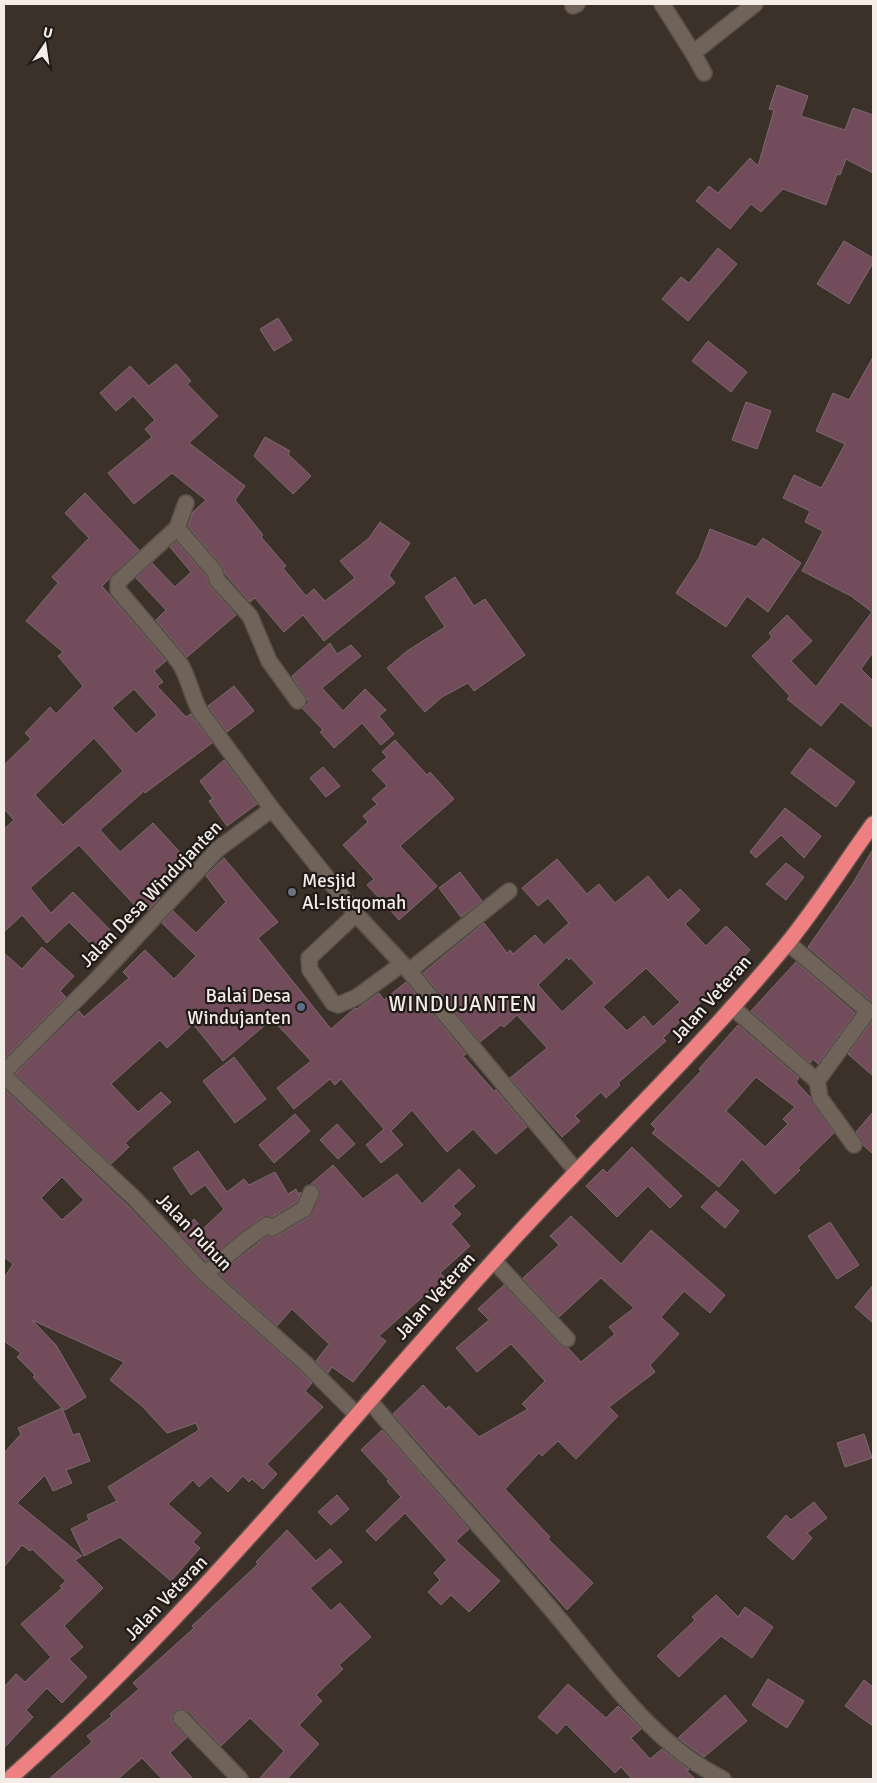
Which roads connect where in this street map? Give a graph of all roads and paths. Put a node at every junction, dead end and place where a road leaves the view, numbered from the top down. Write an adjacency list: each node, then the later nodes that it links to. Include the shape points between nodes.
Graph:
1 (662, 4): 3 (street)
2 (755, 4): 3 (street)
3 (693, 53): 4 (street)
4 (704, 73)
5 (186, 503): 6 (street)
6 (177, 528): 7 (street, via 250,616 269,661); 8 (street, via 118,582 118,590 179,662 200,711)
7 (298, 701)
8 (272, 809): 11 (street); 15 (street, Jalan Desa Windujanten, via 218,849 98,978)
9 (873, 824): 12 (highway, Jalan Veteran)
10 (509, 891): 13 (street)
11 (356, 914): 13 (street); 13 (street, via 309,958 310,970 333,1003 338,1006 357,997)
12 (788, 943): 14 (highway, Jalan Veteran); 17 (street, via 868,1011)
13 (406, 967): 19 (street)
14 (732, 1007): 17 (street); 19 (highway, Jalan Veteran)
15 (4, 1072)
16 (4, 1076): 22 (street, Jalan Puhun, via 133,1197)
17 (817, 1081): 18 (street, via 820,1098)
18 (854, 1145)
19 (577, 1172): 21 (highway, Jalan Veteran)
20 (311, 1193): 22 (street, via 304,1208 272,1228 267,1225)
21 (494, 1261): 23 (street); 24 (highway, Jalan Veteran)
22 (205, 1274): 25 (street, Jalan Puhun, via 306,1364)
23 (566, 1339)
24 (369, 1400): 25 (highway, Jalan Veteran); 29 (street, via 626,1700 679,1752)
25 (357, 1415): 27 (highway, Jalan Veteran, via 232,1559 62,1731)
26 (181, 1718): 28 (street)
27 (9, 1779)
28 (240, 1779)
29 (723, 1779)

